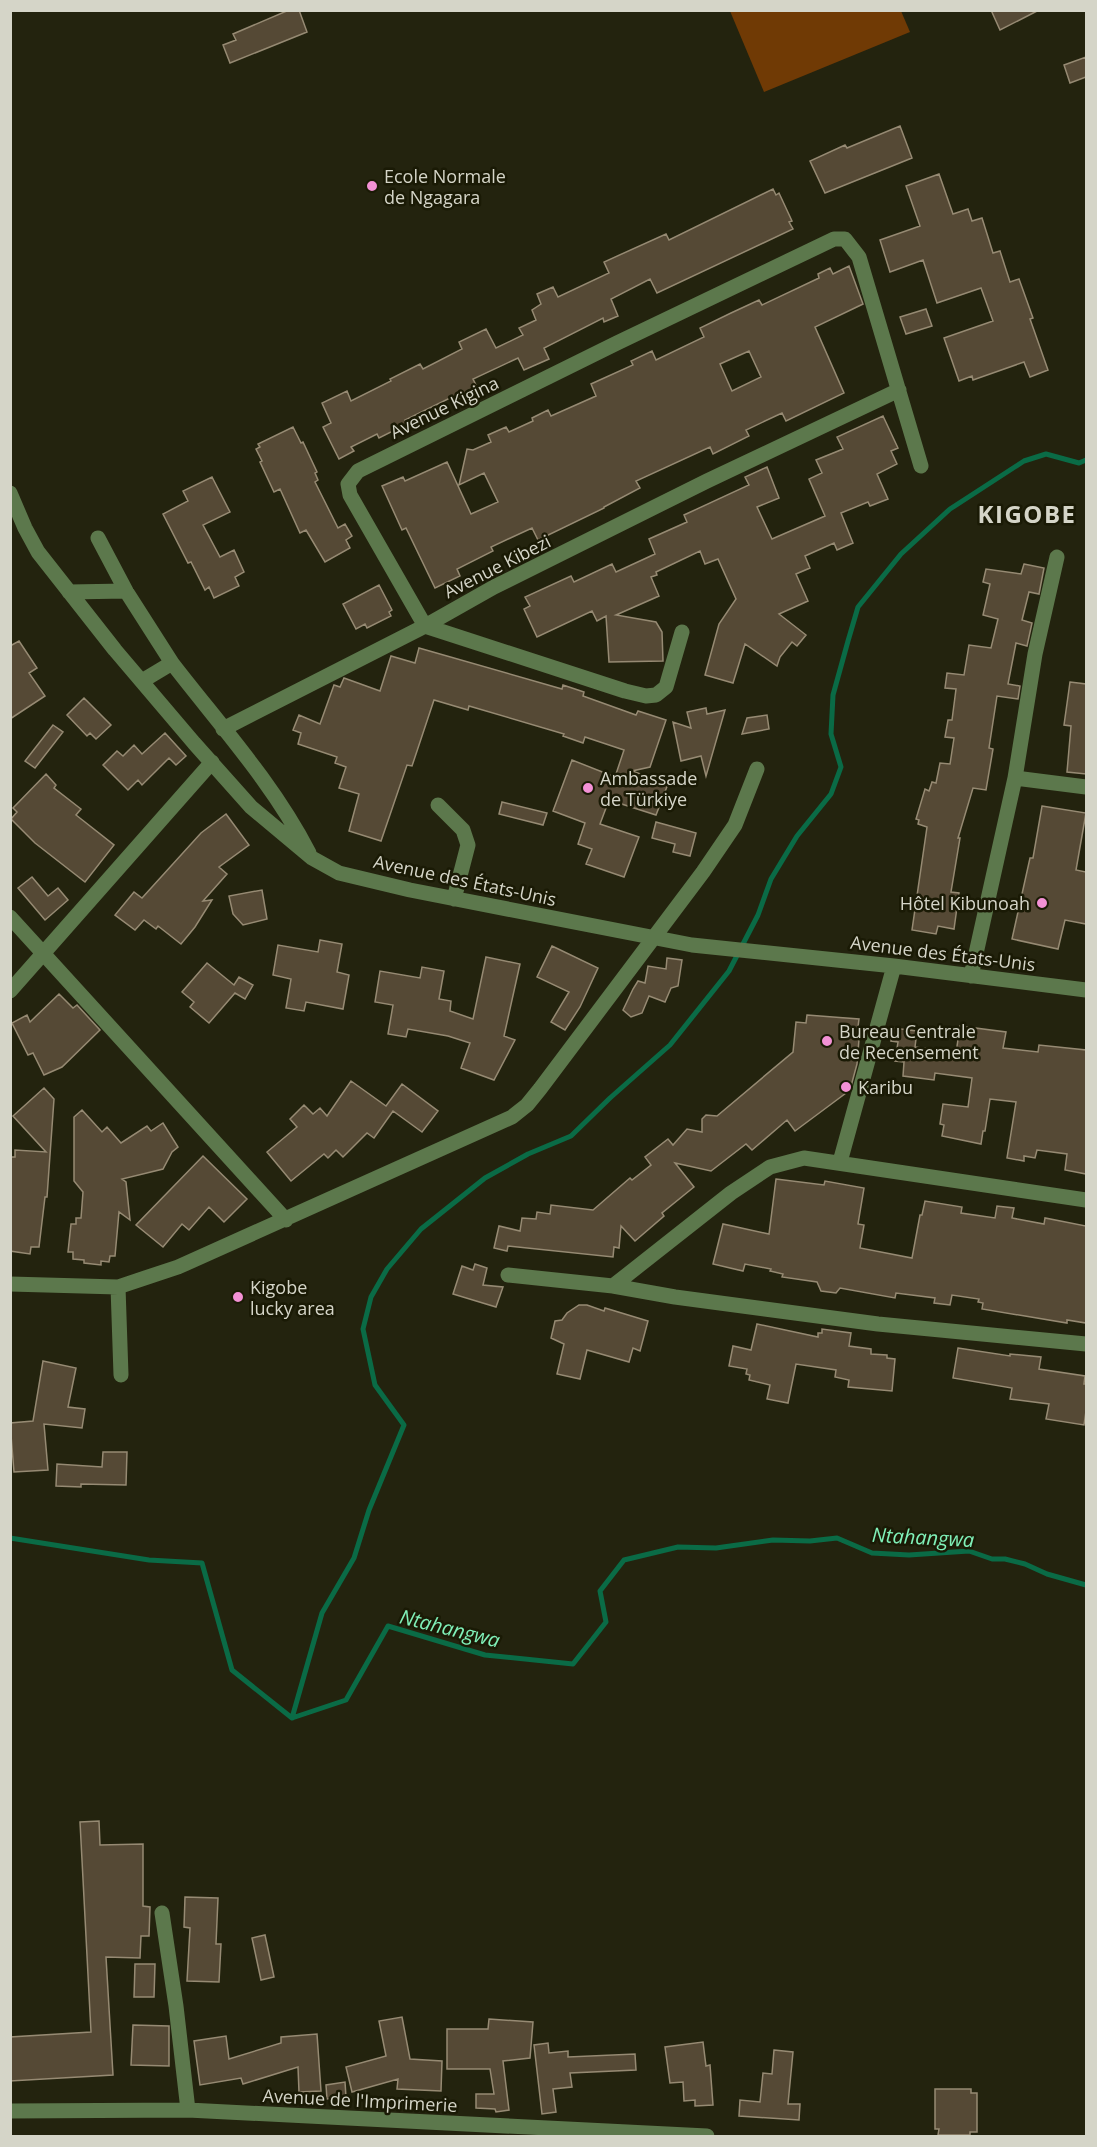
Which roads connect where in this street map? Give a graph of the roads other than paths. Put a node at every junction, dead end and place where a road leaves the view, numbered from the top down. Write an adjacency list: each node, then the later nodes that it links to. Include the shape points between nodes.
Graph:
1 (899, 390): 2 (street); 8 (street, Avenue Kibezi, via 696,486); 8 (street, Avenue Kigina, via 859,257 846,239 834,239 358,471 348,484 350,495)
2 (921, 466)
3 (10, 493): 7 (street, Avenue des États-Unis, via 39,552)
4 (98, 538): 6 (street)
5 (1057, 557): 15 (street, via 1035,654)
6 (126, 591): 7 (street); 10 (street)
7 (69, 592): 11 (street, Avenue des États-Unis)
8 (425, 626): 9 (street, via 646,696 656,696 666,687); 12 (street, Avenue Kibezi)
9 (682, 632)
10 (172, 663): 11 (street); 12 (street)
11 (142, 681): 13 (street, Avenue des États-Unis)
12 (223, 729): 18 (street, via 291,818)
13 (212, 762): 18 (street, Avenue des États-Unis, via 251,807); 22 (street)
14 (757, 769): 21 (street, via 735,825)
15 (1015, 778): 16 (street); 24 (street)
16 (1086, 787)
17 (438, 806): 19 (street, via 463,830 468,845)
18 (312, 858): 19 (street, Avenue des États-Unis, via 339,873)
19 (454, 899): 21 (street, Avenue des États-Unis)
20 (10, 917): 22 (street)
21 (653, 938): 23 (street, Avenue des États-Unis); 29 (street, via 527,1105 512,1117)
22 (44, 954): 26 (street); 29 (street)
23 (894, 966): 24 (street, Avenue des États-Unis); 27 (street)
24 (971, 976): 25 (street, Avenue des États-Unis)
25 (1086, 990)
26 (10, 991)
27 (840, 1162): 28 (street); 32 (street, via 804,1158 770,1167)
28 (1086, 1200)
29 (286, 1220): 33 (street, via 178,1267)
30 (507, 1275): 32 (street)
31 (10, 1284): 33 (street)
32 (613, 1286): 34 (street, via 878,1324)
33 (118, 1287): 35 (street)
34 (1086, 1344)
35 (121, 1375)
36 (162, 1913): 37 (street)
37 (188, 2110): 38 (street, Avenue de l'Imprimerie); 39 (street, Avenue de l'Imprimerie)
38 (10, 2111)
39 (476, 2131): 40 (street, Avenue de l'Imprimerie)
40 (653, 2135): 41 (street, Avenue de l'Imprimerie)
41 (707, 2136)

